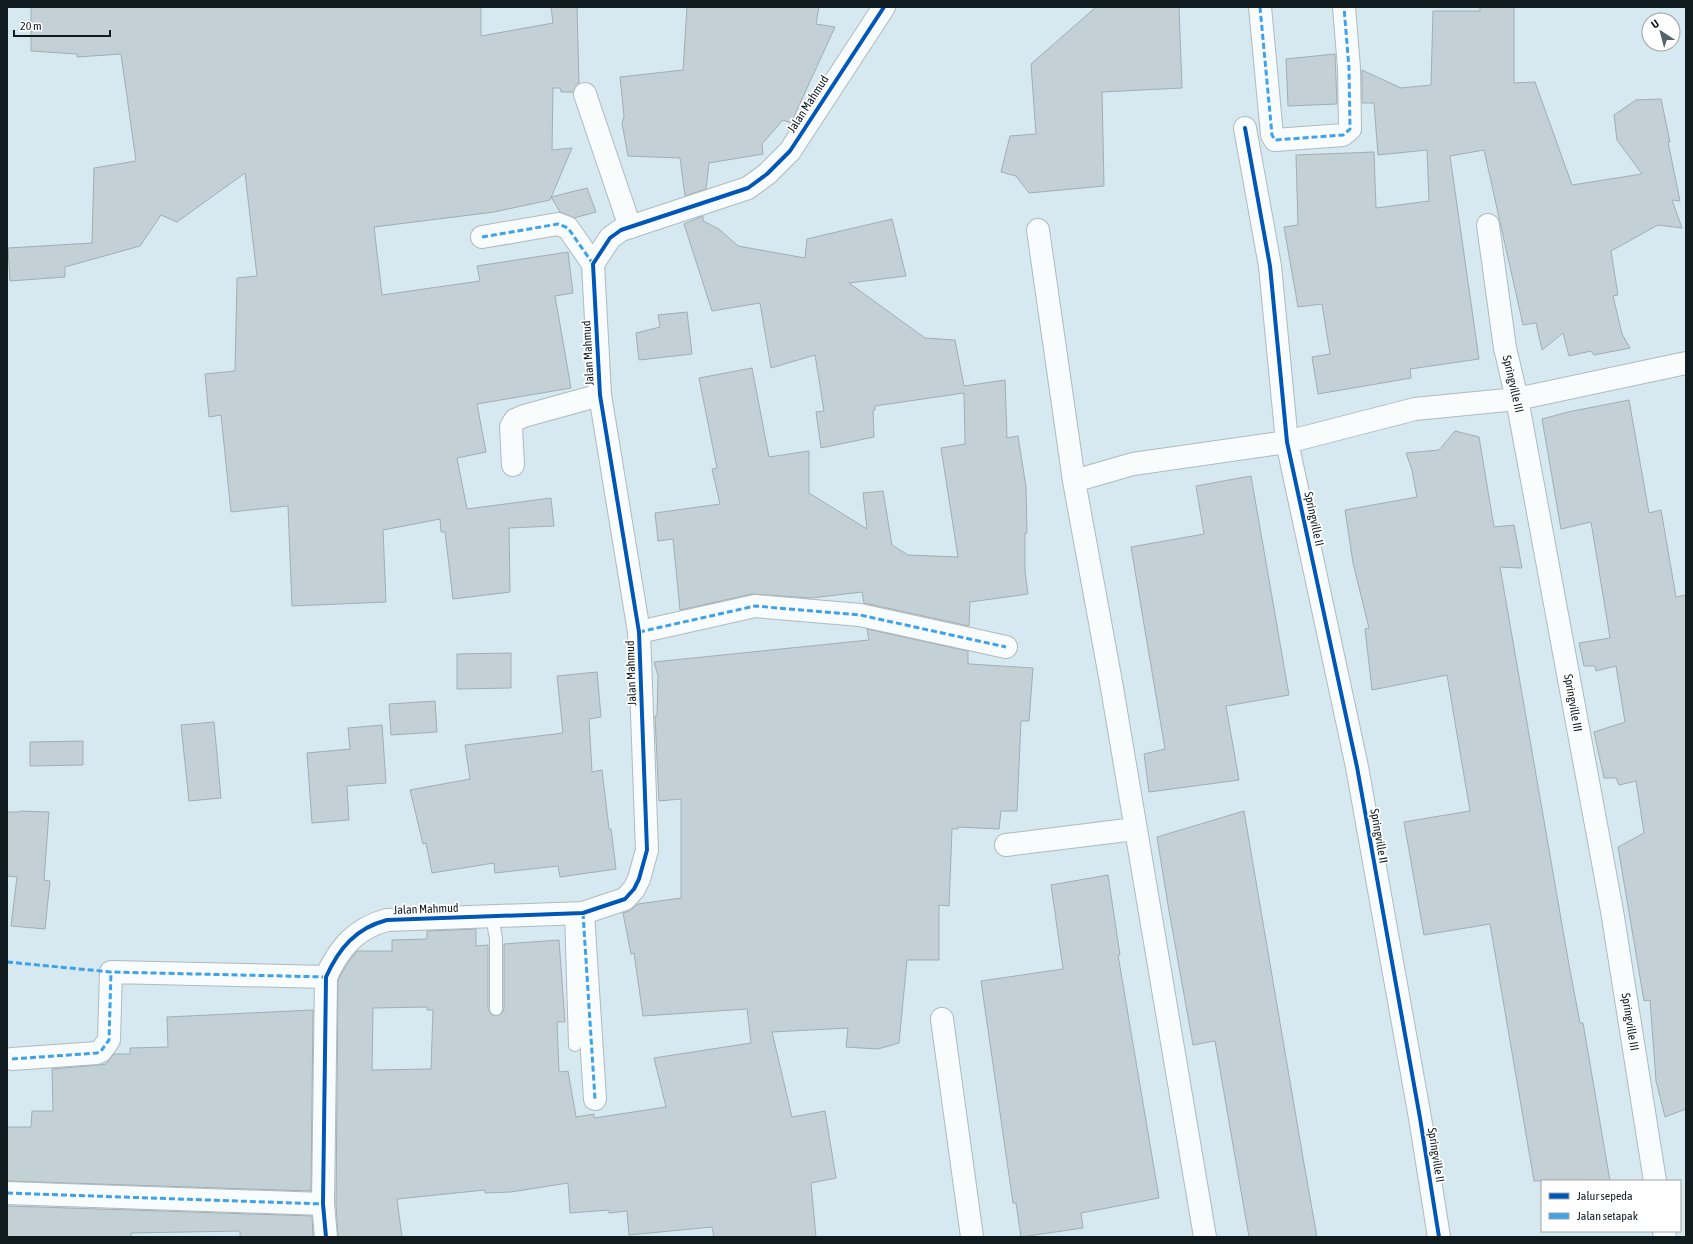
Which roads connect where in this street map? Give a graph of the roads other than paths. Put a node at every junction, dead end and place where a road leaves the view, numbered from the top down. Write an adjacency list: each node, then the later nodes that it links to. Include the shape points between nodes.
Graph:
1 (884, 7): 7 (street, Jalan Mahmud, via 790,151 768,174 748,188)
2 (1260, 7): 3 (street, via 1272,135 1275,140 1343,135 1350,129)
3 (1344, 7)
4 (585, 94): 7 (street)
5 (1245, 128): 14 (street, Springville II, via 1270,266)
6 (1488, 225): 13 (street, Springville III, via 1505,348)
7 (630, 227): 10 (street, Jalan Mahmud, via 610,238)
8 (1038, 230): 16 (street)
9 (482, 237): 10 (street, via 558,224 568,228)
10 (593, 264): 12 (street, Jalan Mahmud)
11 (1686, 363): 13 (street)
12 (600, 395): 15 (street, via 515,420 511,427); 17 (street, Jalan Mahmud)
13 (1517, 399): 14 (street, via 1414,409); 29 (street, Springville III, via 1612,911)
14 (1287, 442): 16 (street, via 1133,464); 35 (street, Springville II, via 1357,767)
15 (513, 465)
16 (1074, 480): 19 (street, via 1112,682)
17 (639, 632): 18 (street, via 755,606 860,615); 21 (street, Jalan Mahmud, via 646,850 644,863 634,889 625,899)
18 (1006, 647)
19 (1135, 829): 20 (street); 34 (street)
20 (1006, 845)
21 (577, 912): 22 (street, Jalan Mahmud); 26 (lane); 28 (street)
22 (492, 916): 23 (street, Jalan Mahmud, via 387,920 372,924 337,954); 24 (lane, via 496,939)
23 (326, 977): 27 (street, via 111,972 109,1040 101,1051); 31 (street, Jalan Mahmud)
24 (496, 1009)
25 (942, 1019): 33 (street)
26 (575, 1045)
27 (12, 1059)
28 (595, 1099)
29 (1656, 1180)
30 (7, 1193): 31 (street)
31 (323, 1204): 32 (street, Jalan Mahmud)
32 (326, 1237)
33 (972, 1237)
34 (1205, 1237)
35 (1439, 1237)

